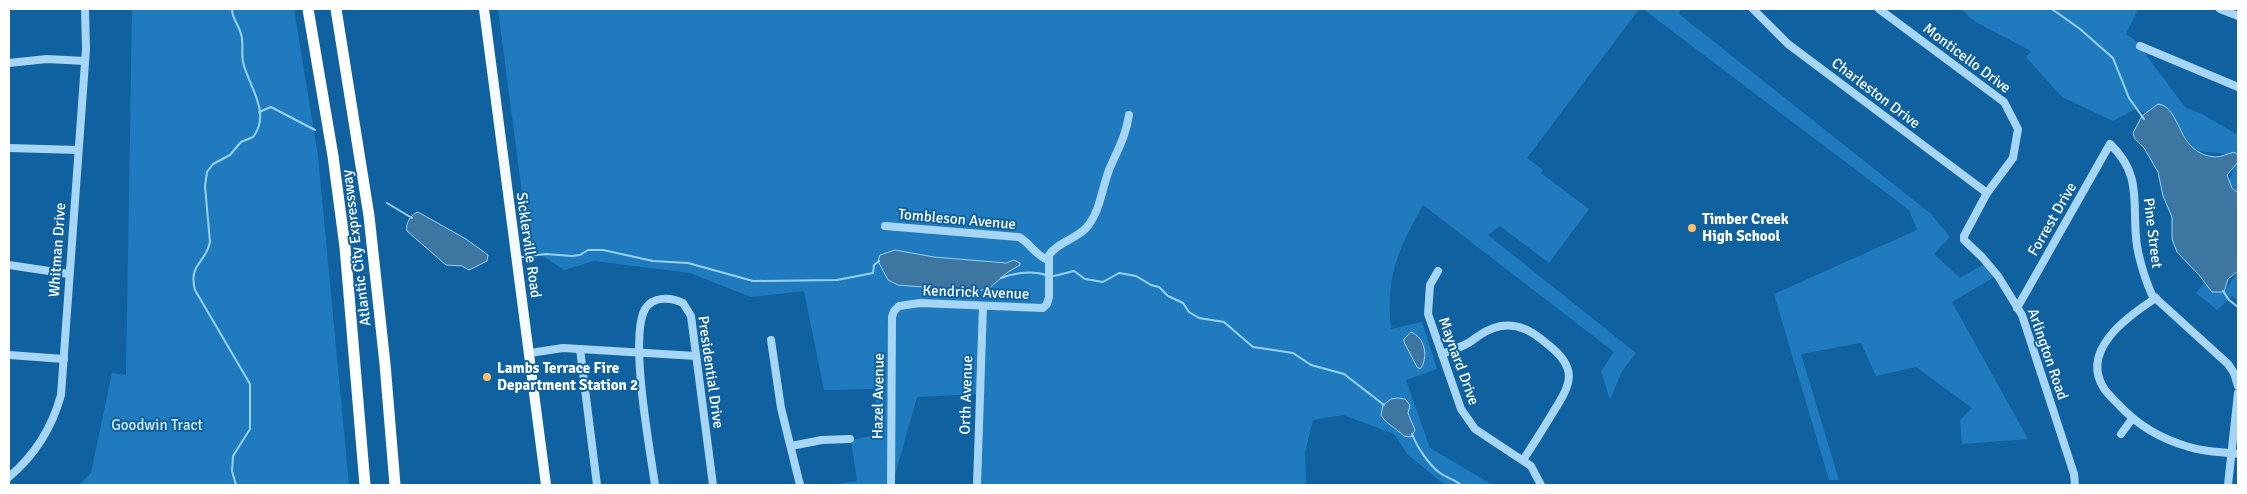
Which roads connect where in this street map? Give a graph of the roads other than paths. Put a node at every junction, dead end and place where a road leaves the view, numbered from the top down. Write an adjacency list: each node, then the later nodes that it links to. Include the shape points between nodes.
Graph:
1 (85, 9): 10 (street, Whitman Drive)
2 (308, 9): 44 (highway, Atlantic City Expressway, via 344,231)
3 (336, 9): 45 (highway, Atlantic City Expressway, via 369,216)
4 (484, 9): 29 (main road, Sicklerville Road)
5 (1753, 9): 17 (street, Charleston Drive, via 1788,44)
6 (1879, 9): 17 (street, Monticello Drive, via 2004,102 2012,114 2018,128 2013,158)
7 (2220, 9): 8 (street)
8 (2238, 16)
9 (2140, 46): 12 (street)
10 (85, 61): 11 (street, via 47,59); 16 (street, Whitman Drive)
11 (9, 63)
12 (2238, 87)
13 (1129, 116): 19 (street, via 1123,142 1091,222 1080,234 1053,250)
14 (2110, 144): 23 (street, Pine Street, via 2123,156 2130,170 2137,245 2145,280); 26 (street, Forrest Drive)
15 (9, 148): 16 (street)
16 (78, 150): 22 (street, Whitman Drive)
17 (1987, 193): 26 (street, Arlington Road, via 1964,233 1964,240 1998,276)
18 (885, 226): 19 (street, Tombleson Avenue, via 1019,237 1036,254)
19 (1048, 260): 24 (street, Kendrick Avenue, via 1049,297 1043,308)
20 (9, 265): 22 (street)
21 (1438, 271): 31 (street, Maynard Drive, via 1430,285 1428,309)
22 (69, 274): 34 (street, Whitman Drive)
23 (2156, 298): 35 (street, Pine Street, via 2228,364); 37 (street, via 2114,329 2101,351 2098,366 2105,390)
24 (983, 306): 25 (street, Kendrick Avenue, via 920,303); 52 (street, Orth Avenue)
25 (896, 308): 51 (street, Hazel Avenue, via 892,317)
26 (2017, 308): 54 (street, Arlington Road, via 2031,342)
27 (771, 340): 40 (street, via 779,397)
28 (580, 349): 29 (street); 30 (street); 47 (street)
29 (530, 353): 46 (main road, Sicklerville Road)
30 (639, 353): 33 (street); 33 (street, Presidential Drive, via 645,310 654,301 668,299 678,301 689,311); 48 (street, Presidential Drive)
31 (1442, 354): 42 (street, Maynard Drive, via 1467,420 1485,437); 42 (street, via 1492,328 1508,325 1534,333 1561,355 1570,374 1568,390)
32 (9, 355): 34 (street)
33 (696, 356): 49 (street, Presidential Drive)
34 (64, 359): 43 (street, Whitman Drive, via 61,395 51,423 39,445)
35 (2238, 386)
36 (2238, 393): 41 (street)
37 (2132, 419): 38 (street); 41 (street, via 2156,435 2190,448)
38 (2121, 434)
39 (850, 440): 40 (street, via 822,440)
40 (791, 446): 50 (street)
41 (2235, 454): 55 (street)
42 (1523, 460): 53 (street, Maynard Drive, via 1535,470)
43 (9, 477)
44 (365, 485)
45 (395, 485)
46 (546, 485)
47 (597, 485)
48 (655, 485)
49 (712, 485)
50 (800, 485)
51 (890, 485)
52 (978, 485)
53 (1542, 485)
54 (2075, 485)
55 (2228, 485)

